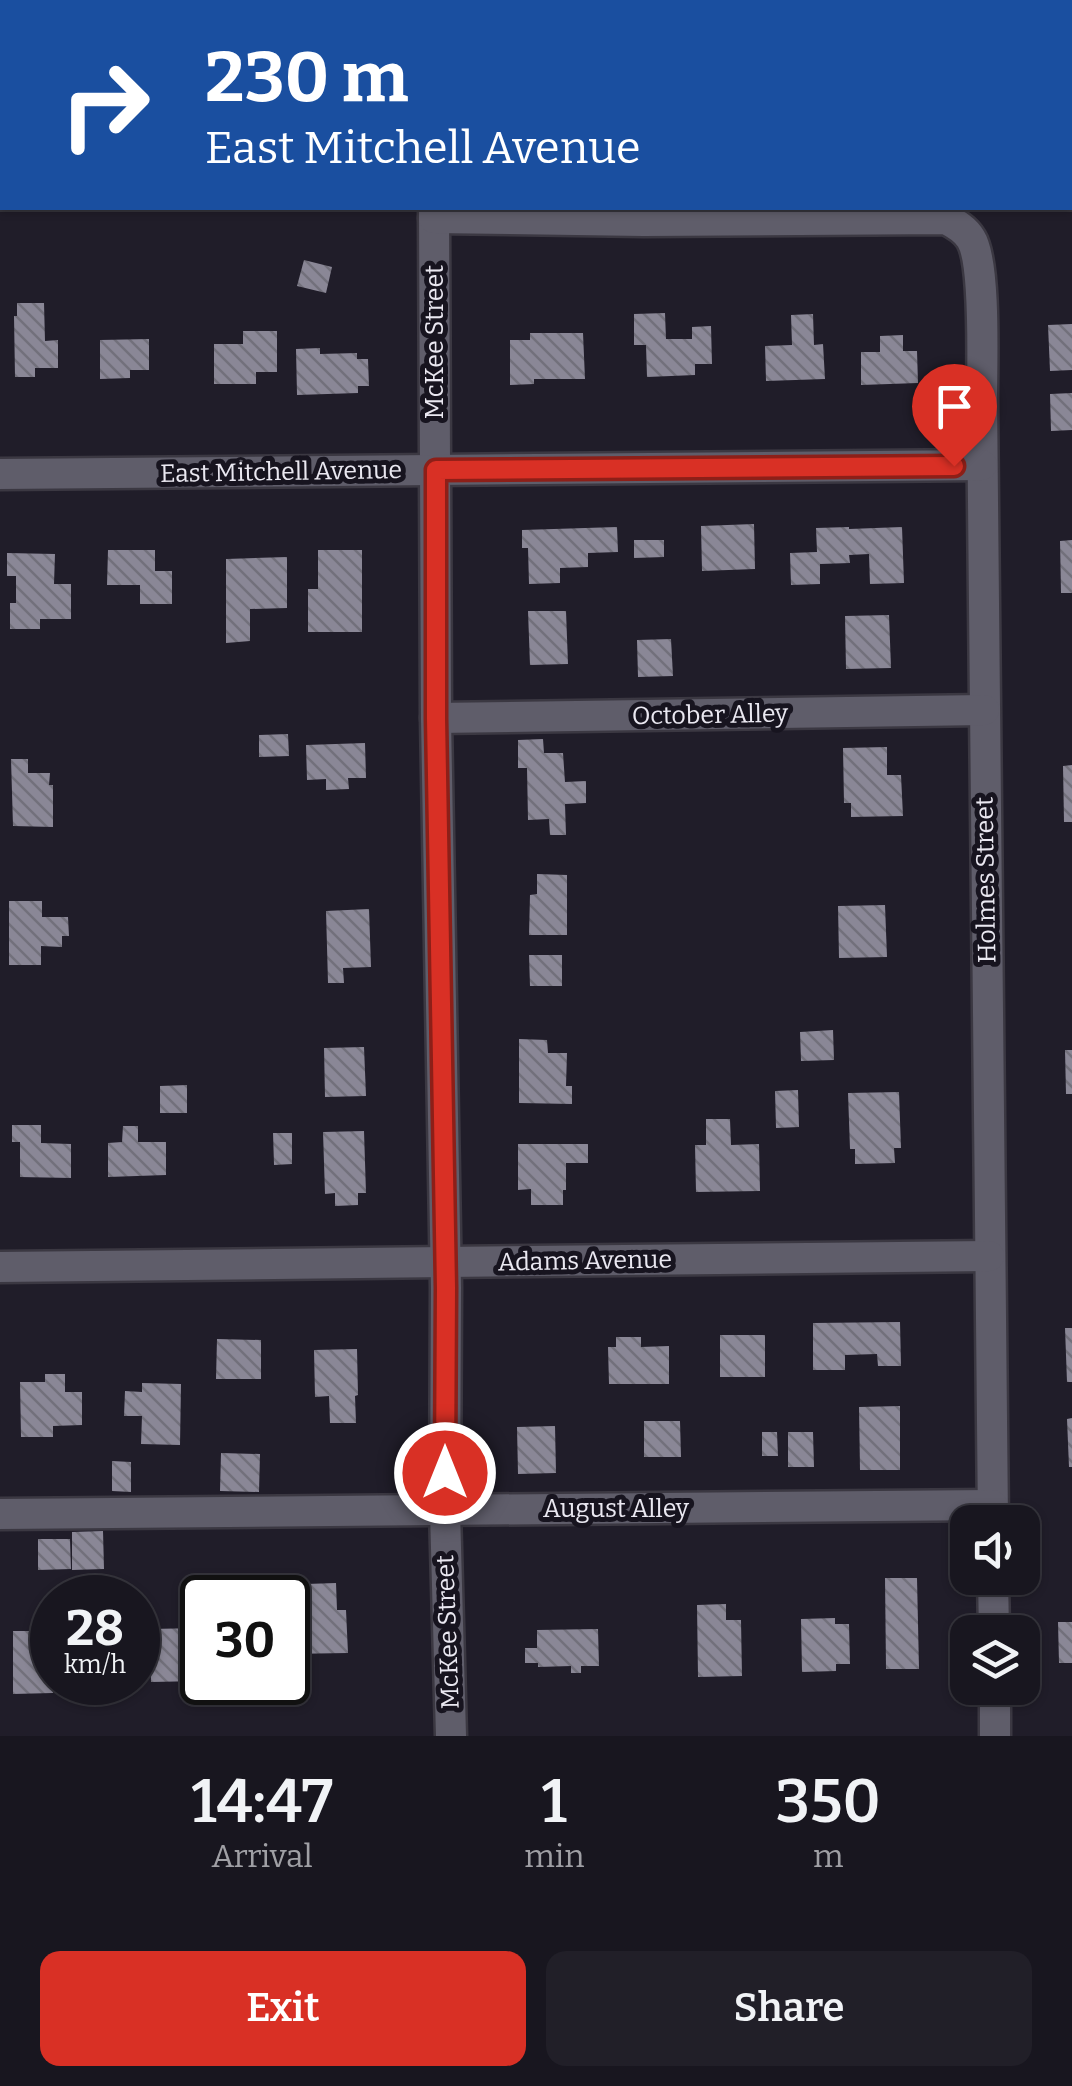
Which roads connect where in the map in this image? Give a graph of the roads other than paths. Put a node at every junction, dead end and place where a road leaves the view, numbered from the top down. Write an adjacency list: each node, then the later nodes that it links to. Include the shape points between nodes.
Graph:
1 (434, 213): 2 (street, Holmes Street, via 644,221 946,219 972,239 979,261); 3 (street, McKee Street)
2 (982, 465): 3 (street, East Mitchell Avenue); 5 (street, Holmes Street)
3 (436, 470): 4 (street, East Mitchell Avenue); 6 (street, McKee Street)
4 (0, 474)
5 (984, 710): 6 (street, October Alley); 7 (street, Holmes Street)
6 (436, 718): 8 (street, McKee Street)
7 (990, 1256): 8 (street, Adams Avenue); 10 (street, Holmes Street)
8 (446, 1262): 9 (street, Adams Avenue); 11 (street, McKee Street)
9 (0, 1268)
10 (992, 1505)
11 (445, 1510): 12 (street, August Alley); 13 (street, August Alley); 15 (street, McKee Street)
12 (0, 1514)
13 (950, 1514)
14 (995, 1705): 16 (street)
15 (451, 1736)
16 (995, 1736)

